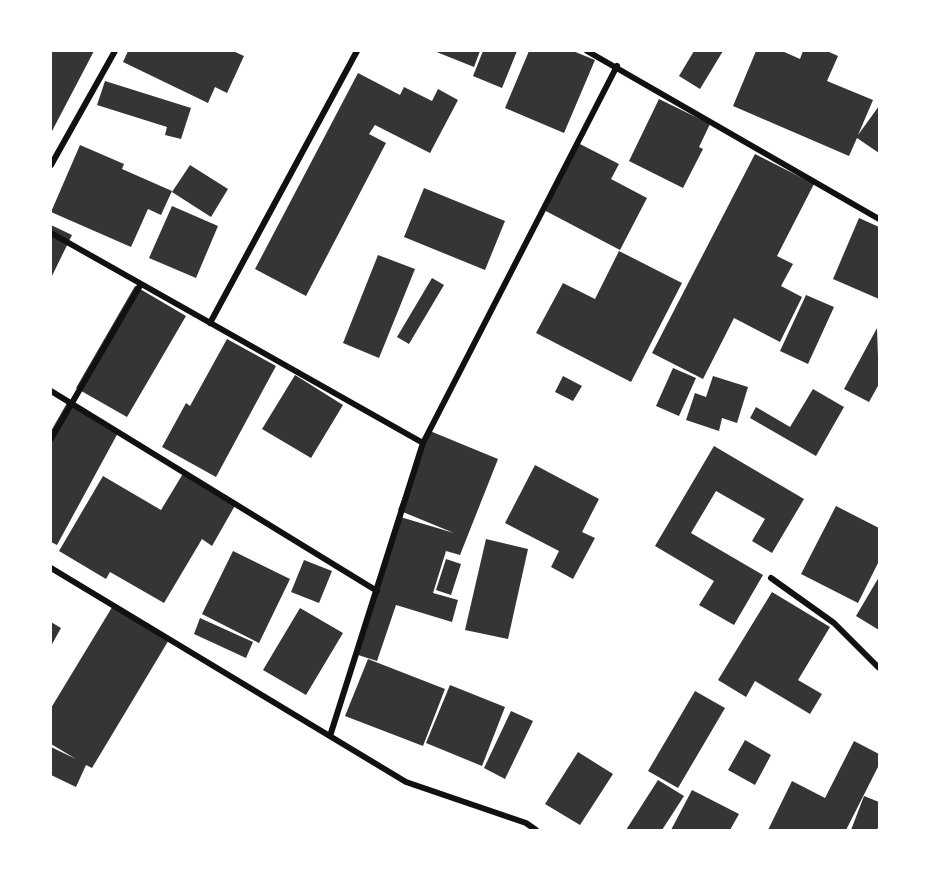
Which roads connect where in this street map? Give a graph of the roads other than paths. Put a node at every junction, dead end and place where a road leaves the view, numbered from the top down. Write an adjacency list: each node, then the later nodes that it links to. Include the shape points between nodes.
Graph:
1 (115, 51): 5 (street)
2 (357, 51): 9 (street)
3 (587, 51): 4 (street)
4 (616, 66): 6 (street); 13 (street)
5 (51, 165)
6 (879, 219)
7 (51, 233): 8 (street)
8 (141, 284): 9 (street); 11 (street)
9 (210, 323): 13 (street)
10 (51, 391): 11 (street)
11 (73, 404): 12 (street); 16 (street)
12 (51, 439)
13 (423, 442): 16 (street)
14 (51, 568): 18 (street)
15 (771, 579): 17 (street, via 834,623)
16 (376, 591): 18 (street)
17 (879, 668)
18 (330, 736): 19 (street, via 406,782 526,823)
19 (536, 830)

